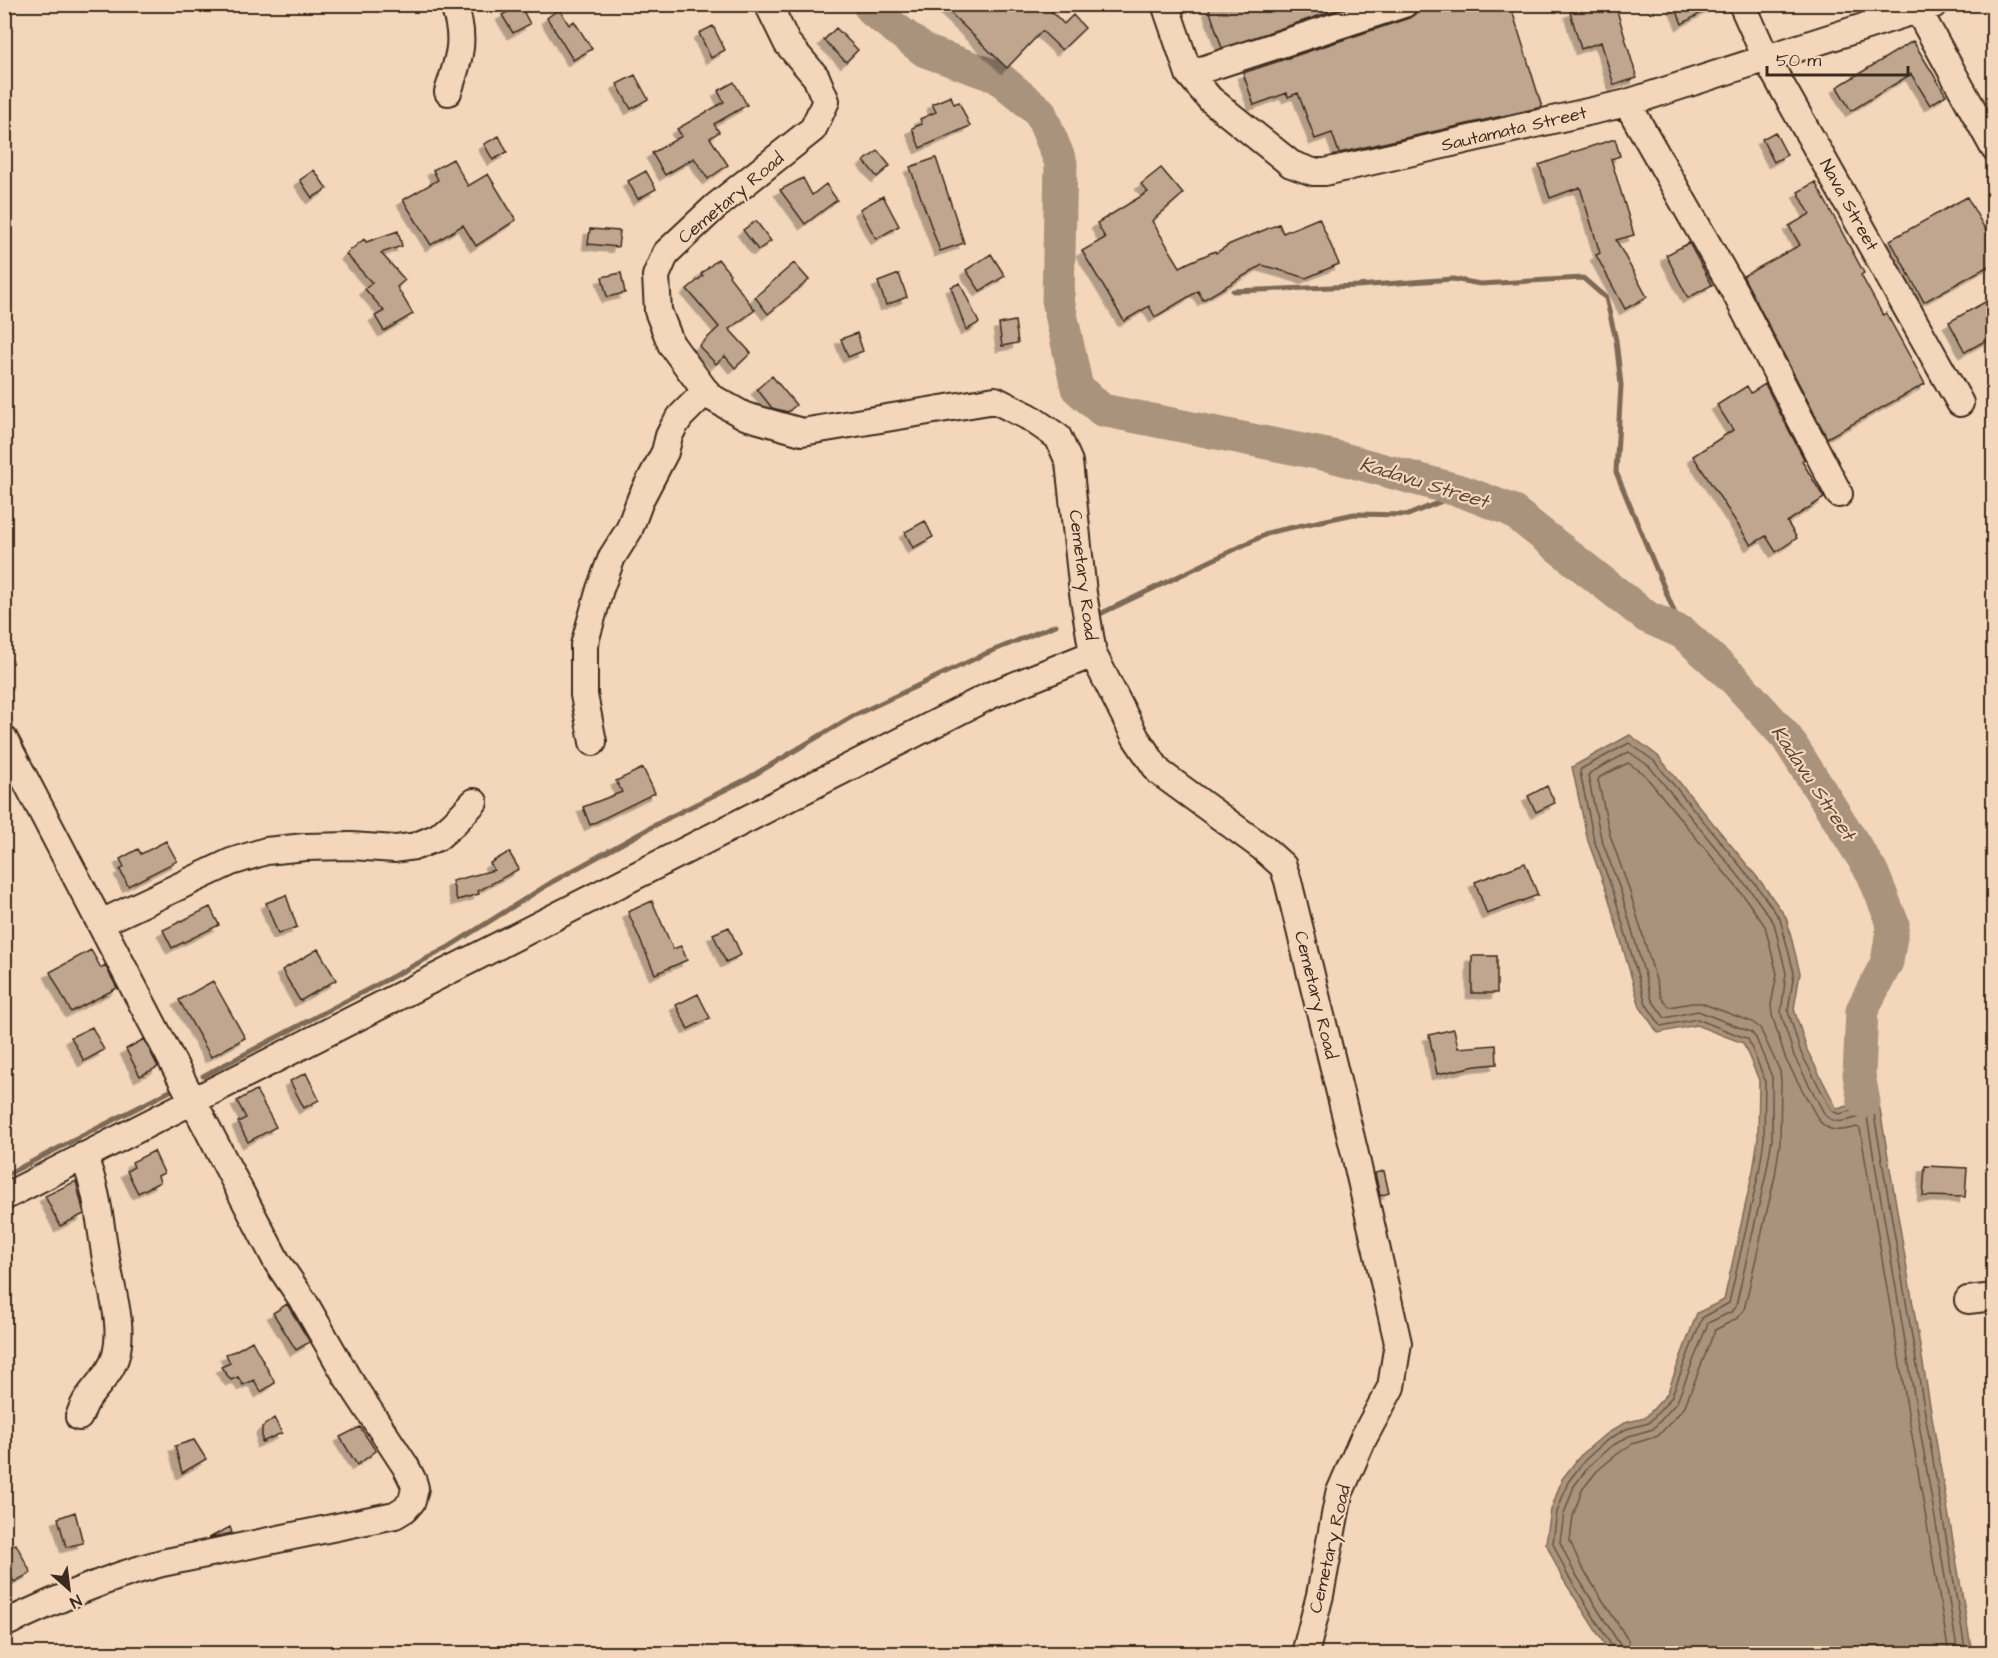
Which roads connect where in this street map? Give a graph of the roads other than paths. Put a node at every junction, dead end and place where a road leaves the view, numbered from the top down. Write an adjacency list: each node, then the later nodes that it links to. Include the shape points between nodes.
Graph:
1 (453, 4): 9 (street, via 461,44)
2 (768, 4): 12 (street, Cemetary Road, via 787,43 816,77 826,101 813,129 707,214 666,253 656,276 658,311 671,344)
3 (1165, 4): 8 (street, Sautamata Street)
4 (1404, 4): 8 (street)
5 (1742, 4): 7 (street, Nava Street)
6 (1927, 7): 7 (street, Sautamata Street); 11 (street)
7 (1766, 58): 10 (street, Sautamata Street); 13 (street, Nava Street)
8 (1189, 74): 10 (street, Sautamata Street, via 1210,99 1291,164 1313,172)
9 (447, 92)
10 (1627, 103): 14 (street, via 1737,296)
11 (1994, 148)
12 (706, 391): 15 (street, Cemetary Road, via 745,416 802,432 995,400 1029,417 1058,437 1069,462); 17 (street, via 674,426 600,588 584,645 584,695)
13 (1960, 403)
14 (1839, 494)
15 (1091, 644): 20 (street); 27 (street, Cemetary Road, via 1136,738 1159,772 1283,866 1398,1343 1391,1387 1339,1494)
16 (4, 739): 19 (street)
17 (592, 742)
18 (474, 802): 19 (street, via 438,837 416,846 266,851 231,862)
19 (101, 923): 20 (street)
20 (193, 1100): 21 (street); 26 (street, via 277,1262 406,1467 414,1495 405,1509 388,1517 124,1573 69,1593)
21 (83, 1156): 22 (street); 25 (street, via 99,1212 115,1302 118,1347 112,1366)
22 (4, 1197)
23 (1994, 1297): 24 (street)
24 (1968, 1300)
25 (79, 1417)
26 (4, 1624)
27 (1305, 1653)

